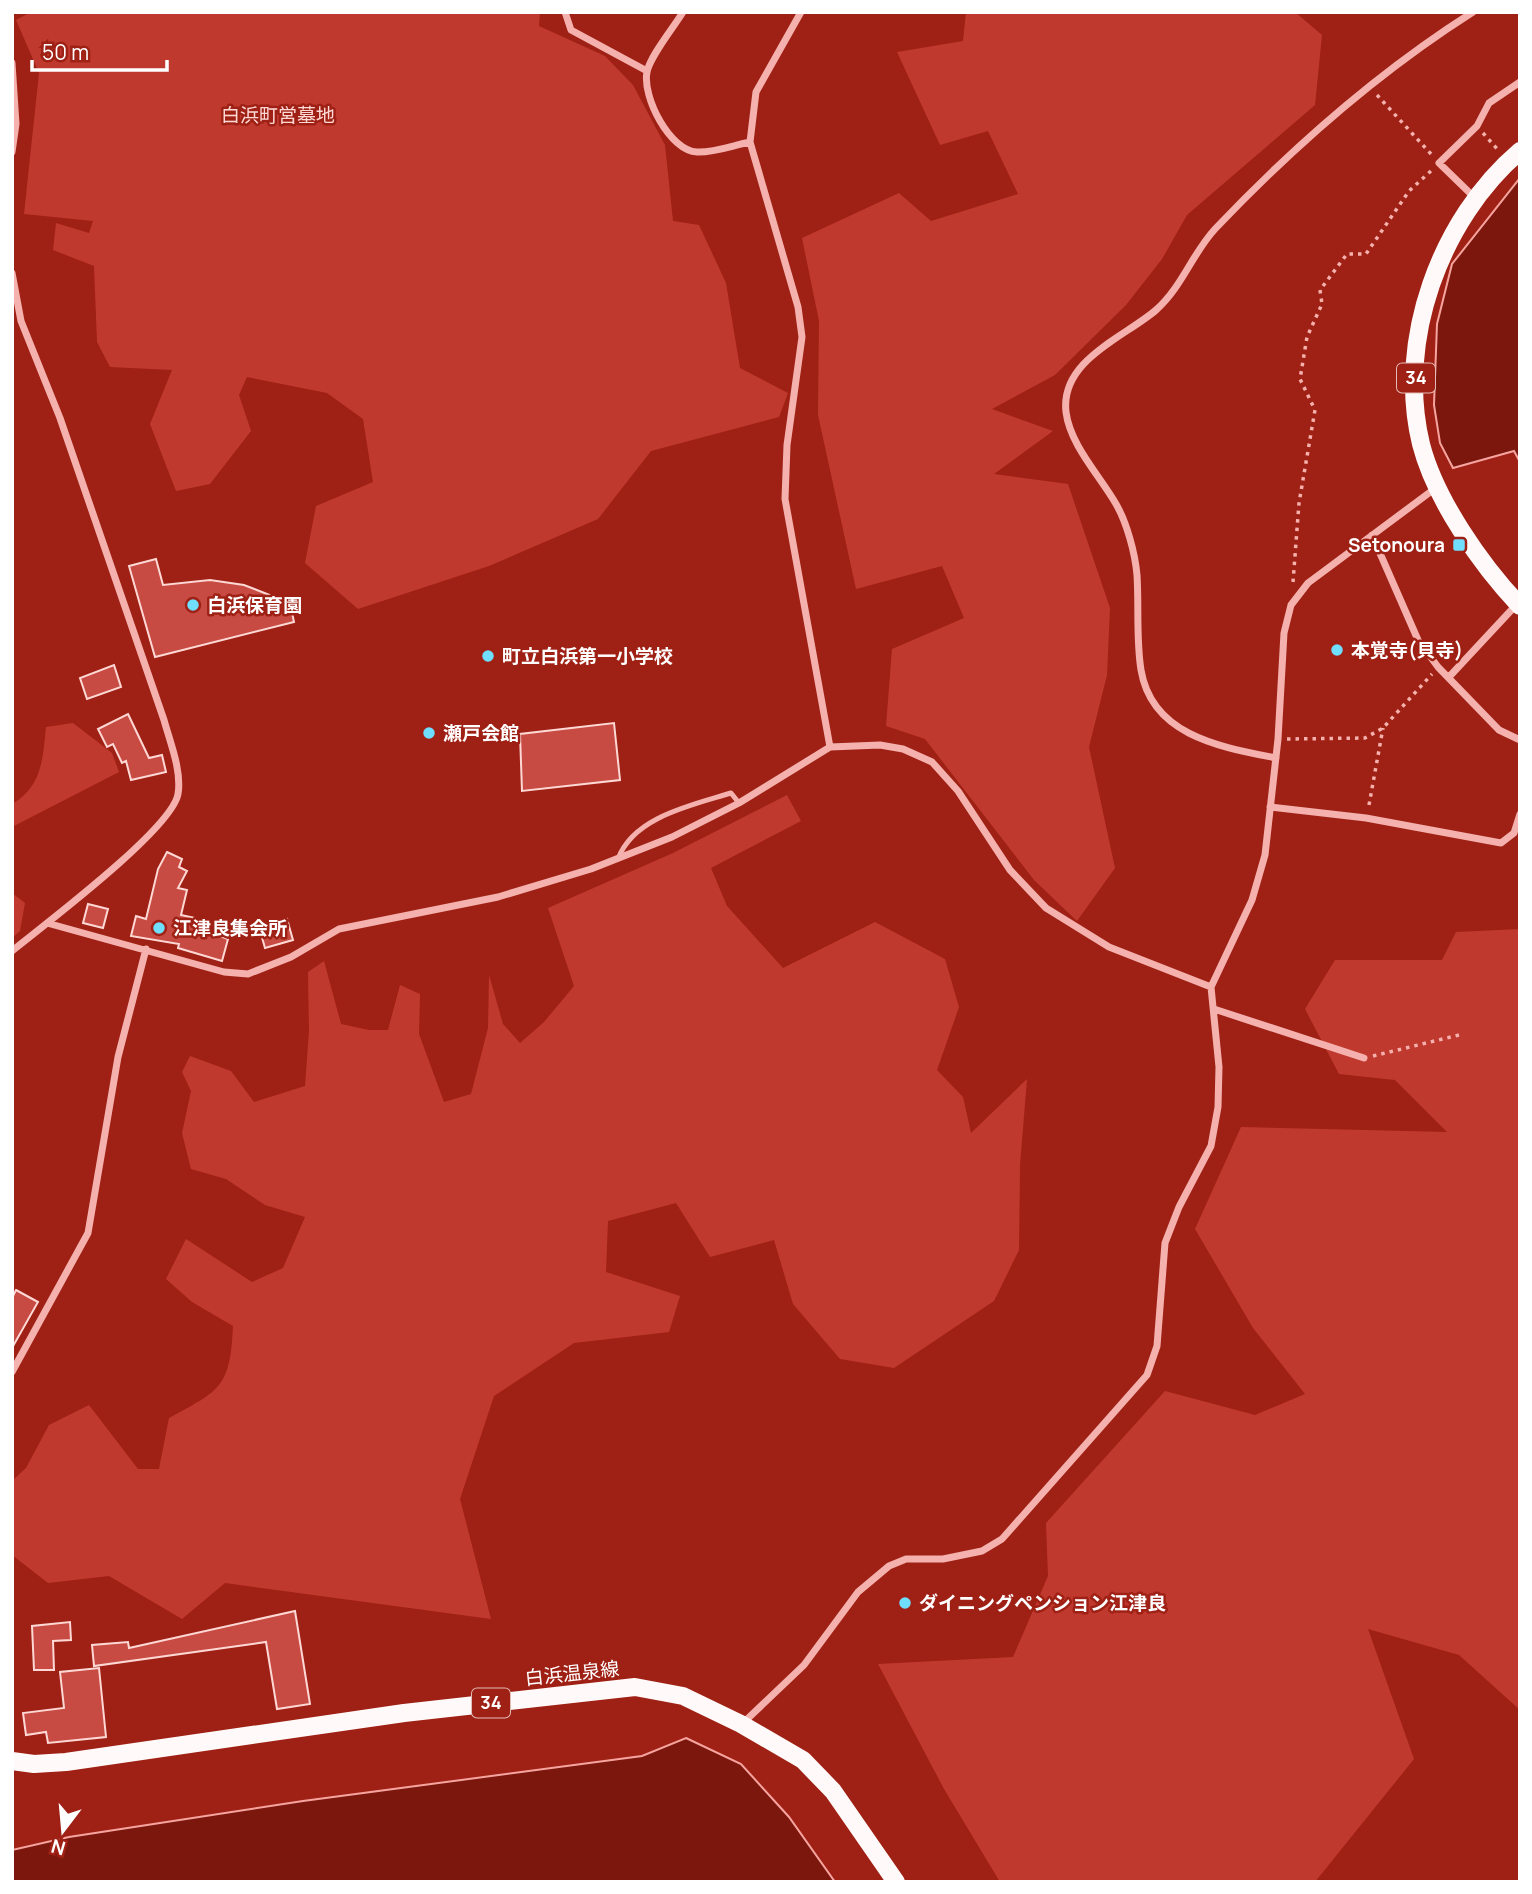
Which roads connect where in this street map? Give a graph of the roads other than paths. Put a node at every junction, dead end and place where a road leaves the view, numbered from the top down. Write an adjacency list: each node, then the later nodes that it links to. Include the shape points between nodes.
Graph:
1 (565, 12): 6 (street, via 571,30)
2 (683, 12): 6 (street)
3 (801, 12): 8 (street, via 756,92)
4 (1473, 12): 19 (street, via 1368,86 1307,138 1211,233 1179,285 1155,311 1086,362 1072,382 1066,411 1075,439 1118,507 1130,544 1146,690 1161,713 1187,733 1217,746)
5 (12, 64): 9 (street, via 16,124)
6 (647, 71): 8 (street, via 647,92 677,146 697,152)
7 (1520, 82): 11 (street, via 1489,103 1477,126 1439,163)
8 (750, 142): 18 (street, via 798,307 802,337 787,445 785,499)
9 (12, 152)
10 (1514, 156): 11 (main road, 34)
11 (1475, 198): 13 (main road, 34, via 1443,250 1422,314 1416,414)
12 (12, 273): 24 (street, via 21,321 60,418 164,720 176,764 178,794 168,814 127,855)
13 (1437, 487): 14 (street); 15 (main road, 34, via 1468,539)
14 (1372, 536): 16 (street, via 1418,640); 19 (street, via 1308,583 1291,605 1284,633)
15 (1519, 605): 16 (street)
16 (1449, 677): 17 (street, via 1499,730)
17 (1520, 740)
18 (830, 747): 20 (street); 27 (street, via 891,747 932,762 958,791 1010,870 1046,908 1109,947)
19 (1276, 758): 21 (street)
20 (739, 803): 23 (street); 23 (lane, via 731,793 673,810 624,841)
21 (1270, 807): 22 (street, via 1366,818 1502,843 1514,833); 27 (street, via 1265,855 1252,900)
22 (1520, 814)
23 (618, 859): 25 (street, via 498,897 339,929 248,974 224,972)
24 (47, 923): 25 (street); 26 (street)
25 (146, 949): 30 (street, via 118,1058 89,1233)
26 (12, 951)
27 (1211, 987): 28 (street)
28 (1214, 1009): 29 (street); 31 (street, via 1219,1067 1211,1146 1165,1243 1157,1346 1147,1375 1002,1539 982,1551 943,1559 906,1559 888,1566 858,1592 804,1665)
29 (1364, 1058)
30 (12, 1372)
31 (741, 1724): 32 (main road, 白浜温泉線 / 34, via 683,1696 635,1687 404,1713 66,1762); 33 (main road, 白浜温泉線 / 34, via 803,1760 833,1791)
32 (12, 1761)
33 (896, 1882)

